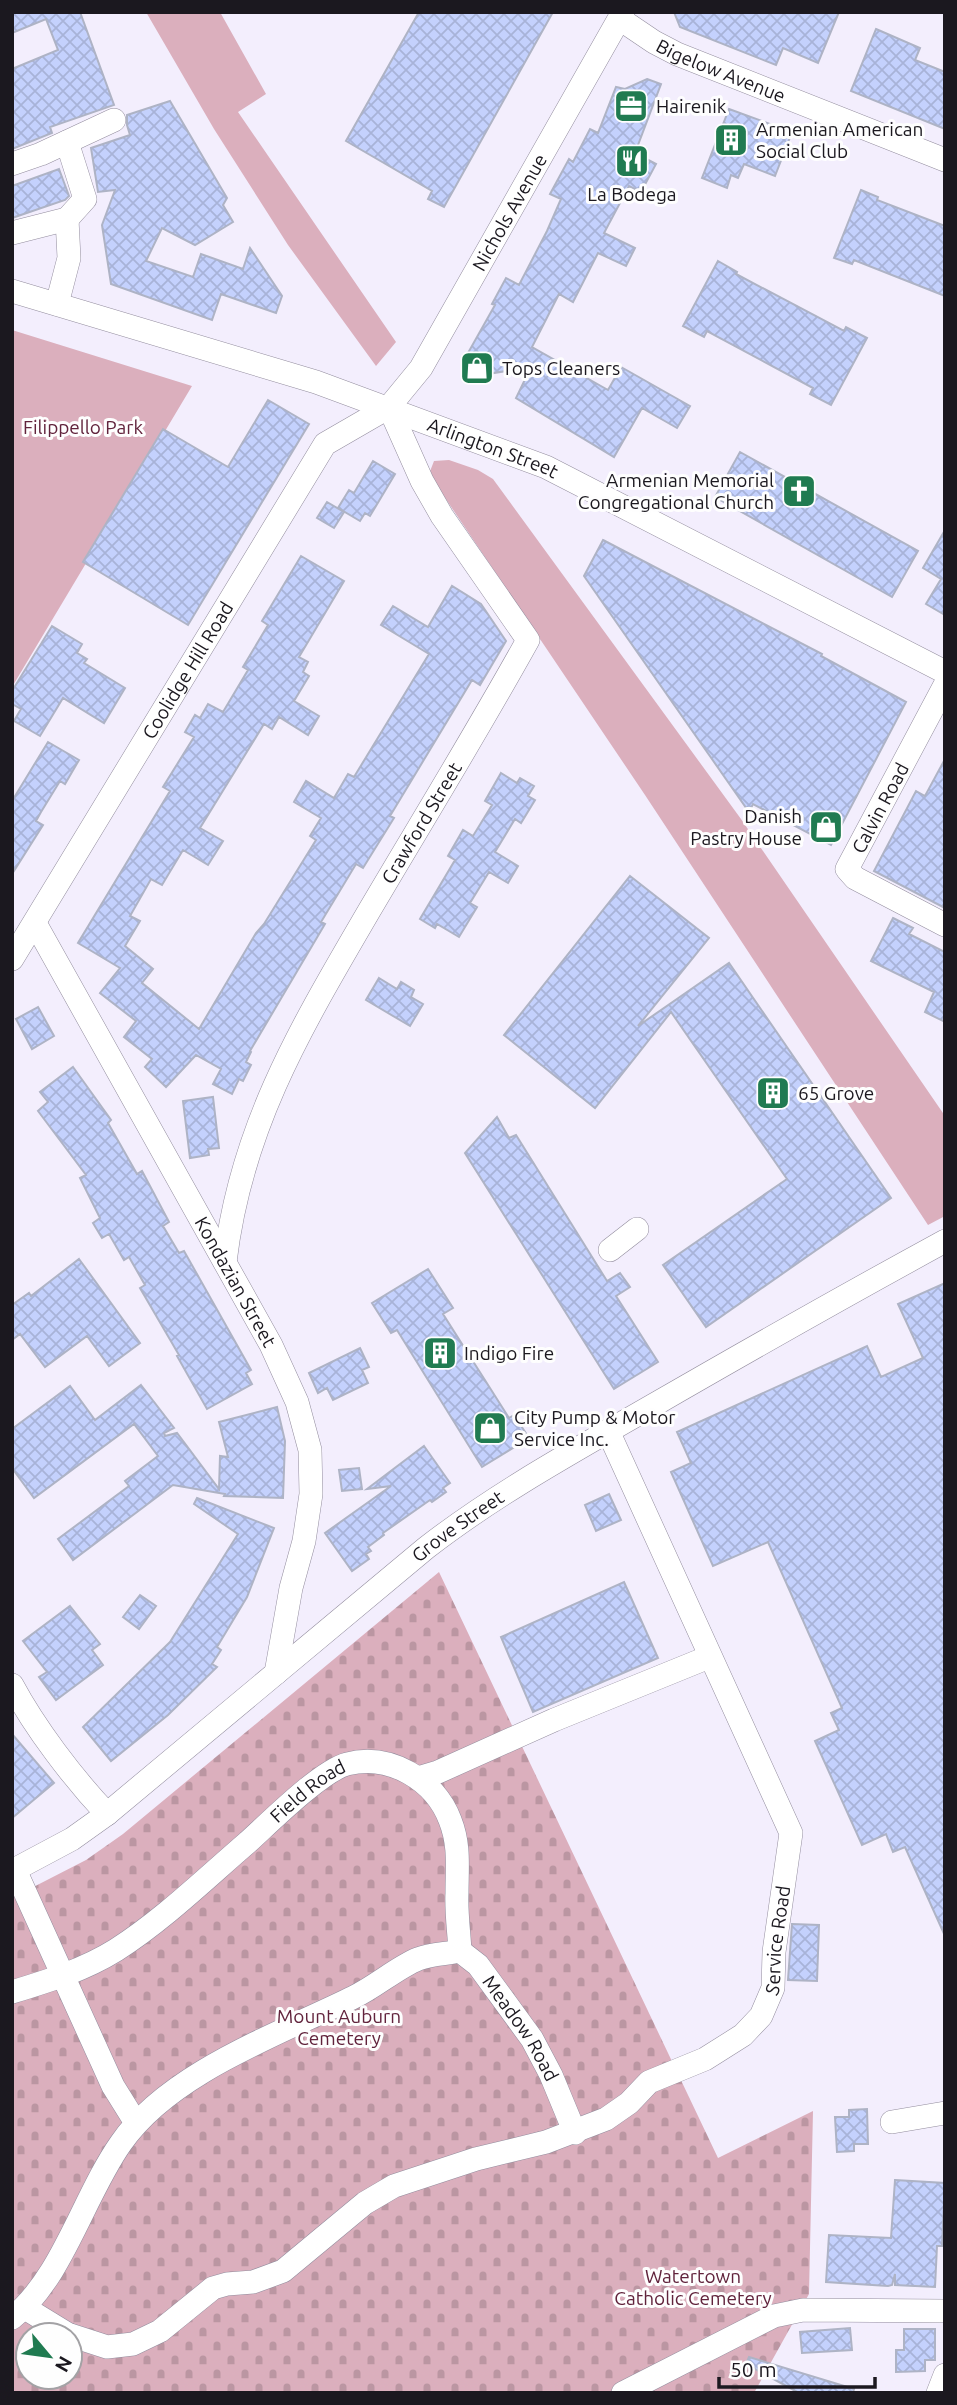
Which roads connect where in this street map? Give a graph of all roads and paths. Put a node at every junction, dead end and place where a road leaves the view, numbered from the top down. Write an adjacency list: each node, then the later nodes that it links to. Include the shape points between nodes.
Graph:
1 (622, 15): 4 (street, Bigelow Avenue, via 654,42 677,54); 10 (street, Nichols Avenue, via 421,368)
2 (114, 120): 3 (street)
3 (67, 142): 5 (street); 6 (street, via 85,199)
4 (945, 160)
5 (12, 164)
6 (67, 219): 7 (street); 9 (street, via 69,258)
7 (12, 233)
8 (12, 291): 9 (street, Arlington Street)
9 (57, 304): 10 (street, Arlington Street)
10 (389, 407): 11 (street, Arlington Street, via 546,467); 13 (street, Coolidge Hill Road, via 325,444); 19 (street, Crawford Street, via 442,516 528,640 305,1021 270,1093 243,1168 230,1217)
11 (945, 672)
12 (945, 685): 14 (street, Calvin Road, via 847,869 855,878)
13 (35, 922): 15 (street, Coolidge Hill Road); 19 (street, Kondazian Street)
14 (945, 925)
15 (12, 959)
16 (637, 1229): 18 (street)
17 (945, 1241): 20 (street, Grove Street)
18 (610, 1250)
19 (225, 1262): 22 (street, Kondazian Street, via 297,1402 310,1450 311,1494 304,1541)
20 (608, 1432): 21 (street, Service Road); 22 (street, Grove Street, via 460,1521)
21 (709, 1657): 24 (street); 33 (street, Service Road, via 791,1833 775,1940 773,1988 761,2016 743,2035 705,2059 649,2082 606,2119)
22 (276, 1673): 25 (street, Grove Street)
23 (12, 1685): 25 (street, via 41,1731)
24 (418, 1778): 27 (street, Field Road, via 445,1807 458,1844); 28 (street, Field Road, via 377,1762 345,1765 318,1780 148,1927 115,1951)
25 (107, 1814): 26 (street, Grove Street, via 72,1839)
26 (13, 1870): 28 (street)
27 (460, 1951): 32 (street, via 417,1960 356,1996 202,2071); 33 (street, Meadow Road, via 478,1965 532,2039)
28 (61, 1976): 29 (street, Field Road); 32 (street, via 113,2086)
29 (12, 1992)
30 (945, 2113): 31 (street)
31 (892, 2122)
32 (136, 2123): 35 (street, via 109,2161 51,2272)
33 (575, 2133): 37 (street, via 394,2186 365,2203 284,2271 213,2288 159,2331 133,2344 107,2347)
34 (945, 2311): 39 (street, via 803,2310 774,2316)
35 (19, 2313): 36 (street)
36 (38, 2321)
37 (84, 2340)
38 (945, 2375): 40 (street)
39 (623, 2393)
40 (938, 2393)

